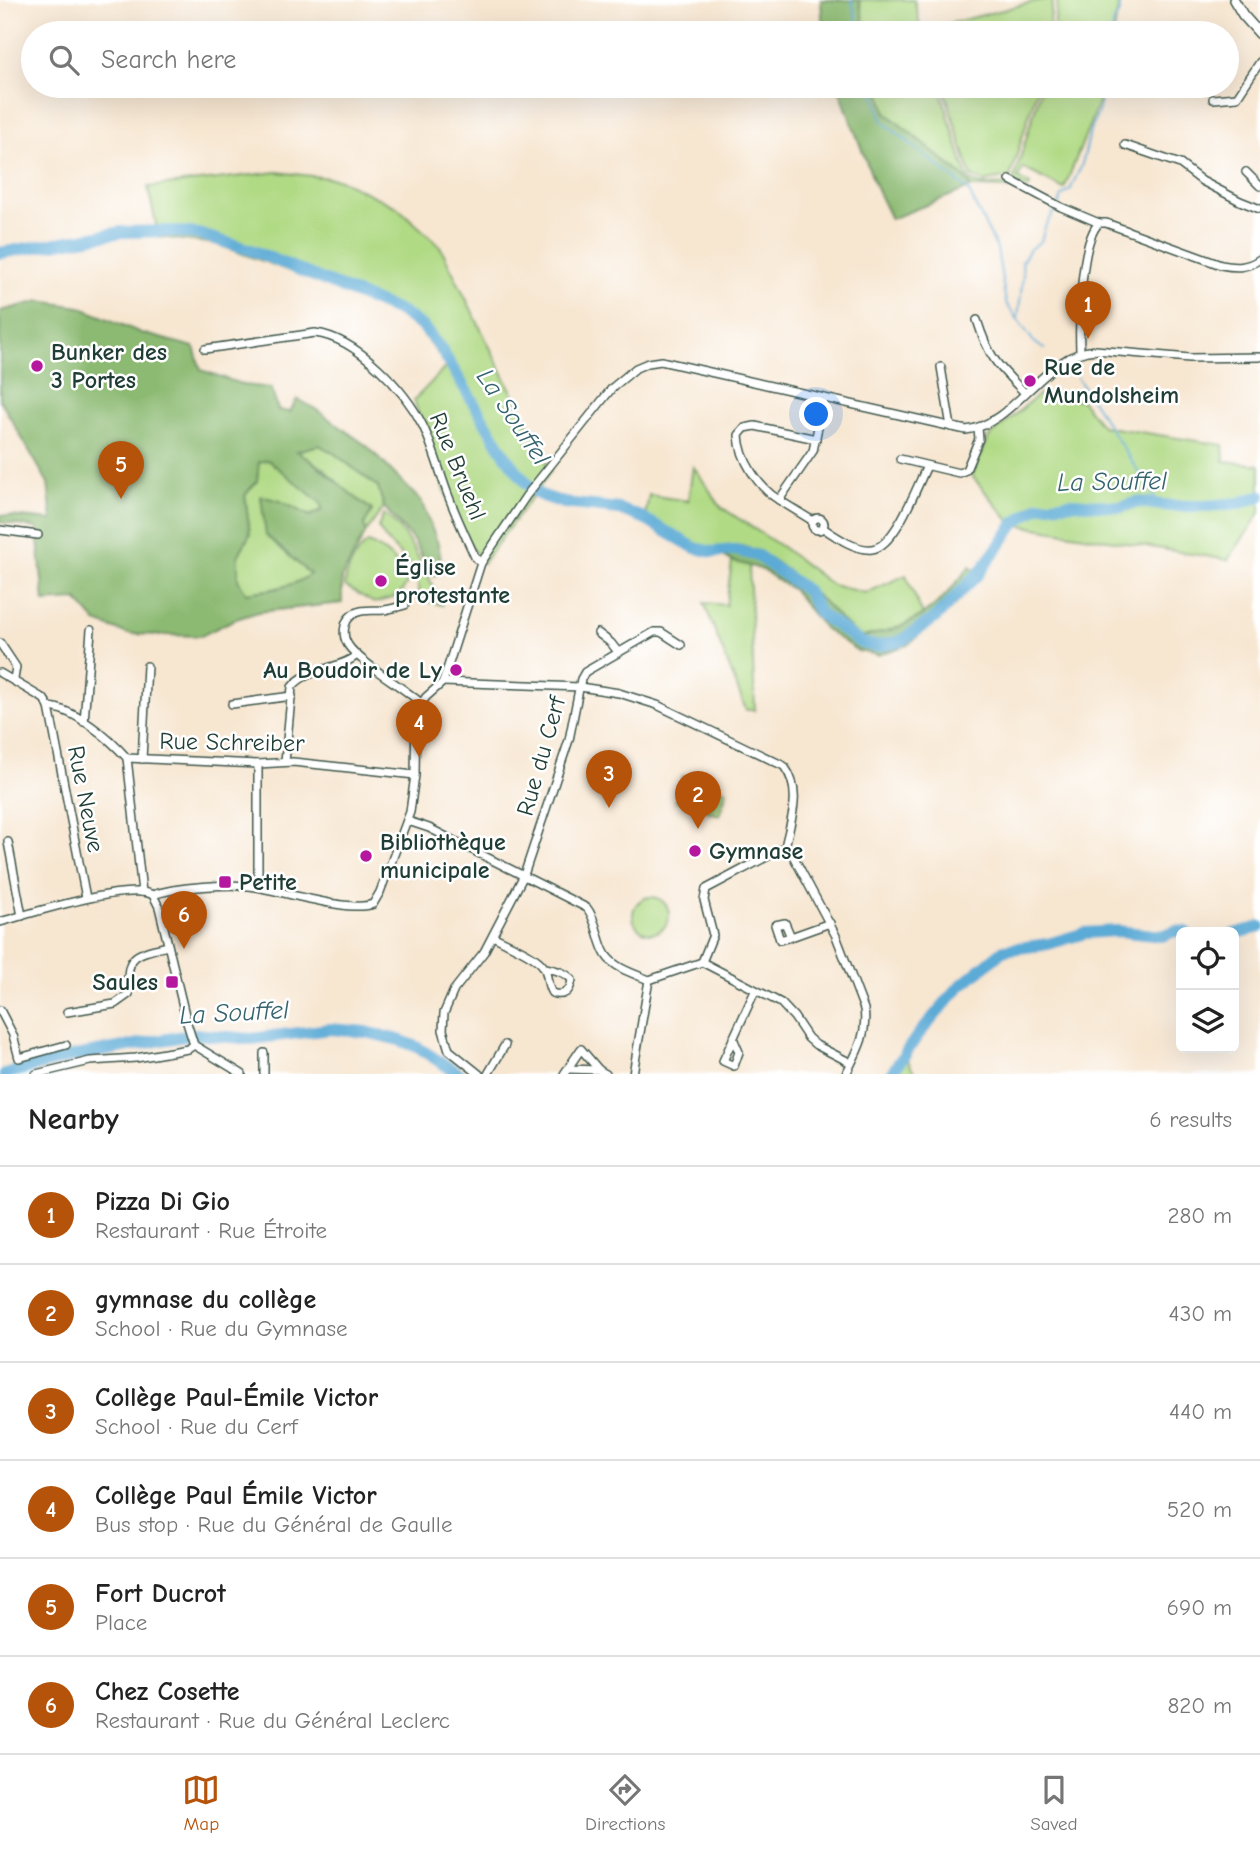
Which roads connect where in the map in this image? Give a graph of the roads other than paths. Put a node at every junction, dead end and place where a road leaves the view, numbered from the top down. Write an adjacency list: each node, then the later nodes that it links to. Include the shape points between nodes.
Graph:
1 (1234, 0): 2 (main road)
2 (1260, 34)
3 (1260, 62): 4 (street)
4 (1239, 94)
5 (1225, 98): 6 (street)
6 (1213, 99)
7 (1125, 145): 11 (street, via 1180,164)
8 (1246, 172): 10 (street)
9 (1010, 180): 12 (street)
10 (1260, 186)
11 (1260, 209)
12 (1099, 223): 13 (street, via 1221,265 1236,268); 16 (street, via 1088,249 1082,287)
13 (1260, 259)
14 (977, 320): 19 (street, via 994,361)
15 (205, 349): 29 (street, Rue Bruehl, via 316,333 345,342 378,368 412,406)
16 (1080, 351): 17 (street); 19 (street)
17 (1260, 357)
18 (941, 367): 21 (street)
19 (1024, 393): 22 (street)
20 (824, 399): 21 (street); 23 (street); 29 (street, via 661,361 636,368 618,382 536,483)
21 (950, 426): 22 (street)
22 (978, 428): 25 (street, via 979,439 966,470 959,473)
23 (816, 439): 26 (street, via 807,462); 26 (street, via 755,426 739,435 739,445 759,485)
24 (900, 459): 25 (street)
25 (927, 466): 26 (street, via 891,538 870,550 823,528 822,519 813,521)
26 (779, 500)
27 (0, 530): 28 (street)
28 (38, 535)
29 (481, 563): 40 (street)
30 (405, 605): 36 (street, via 361,611 346,622 347,644)
31 (91, 630): 48 (street)
32 (598, 633): 35 (street)
33 (0, 643): 39 (street, via 16,667)
34 (681, 645): 35 (street, via 654,632)
35 (618, 652): 41 (street, via 585,672)
36 (357, 655): 42 (street, via 350,662 296,682); 43 (street)
37 (147, 666): 50 (street)
38 (0, 673): 39 (street)
39 (14, 680): 45 (street)
40 (443, 682): 41 (street); 43 (street)
41 (580, 687): 56 (street, via 657,705 783,766 791,775 795,797); 57 (street, Rue du Cerf, via 569,740)
42 (292, 696): 44 (street); 51 (street)
43 (421, 703): 53 (street, via 415,721)
44 (232, 704)
45 (49, 707): 46 (street, Rue Schreiber); 47 (street, Rue Neuve)
46 (63, 710): 47 (street); 48 (street, Rue Schreiber)
47 (51, 719): 61 (street, Rue Neuve)
48 (83, 722): 49 (street, Rue Schreiber, via 113,742)
49 (127, 758): 50 (street, Rue Schreiber); 59 (street)
50 (142, 759): 52 (street, Rue Schreiber)
51 (285, 762): 52 (street, Rue Schreiber); 53 (street, Rue Schreiber)
52 (258, 764): 58 (street)
53 (415, 775): 54 (street)
54 (408, 821): 57 (street); 58 (street, via 373,904 353,906)
55 (8, 842): 62 (street)
56 (785, 847): 64 (street); 68 (street, via 704,892 713,935)
57 (524, 876): 65 (street, Rue du Cerf); 70 (street, via 587,908 604,954)
58 (258, 887): 60 (street)
59 (142, 892): 60 (street); 61 (street)
60 (153, 895): 67 (street)
61 (86, 898): 62 (street)
62 (22, 916): 63 (street)
63 (0, 922)
64 (830, 923): 66 (street); 79 (street, via 864,1009 864,1036)
65 (493, 936): 69 (street); 85 (street, Rue du Cerf, via 454,990 443,1019 449,1050)
66 (791, 937)
67 (168, 946): 73 (street, via 133,956 127,974 129,994 115,1004); 75 (street)
68 (702, 962): 70 (street); 71 (street)
69 (546, 968)
70 (649, 980): 87 (street)
71 (755, 990): 74 (street); 79 (street, via 781,1003 816,1045)
72 (0, 1010): 76 (street, via 19,1058)
73 (67, 1012)
74 (733, 1038)
75 (193, 1042): 82 (street, via 188,1049 90,1061); 83 (street)
76 (66, 1045)
77 (505, 1045): 86 (street)
78 (264, 1053): 84 (street)
79 (852, 1063): 88 (street)
80 (566, 1071): 81 (street); 81 (street, via 581,1049)
81 (603, 1072)
82 (36, 1074)
83 (242, 1074)
84 (264, 1074)
85 (479, 1074)
86 (488, 1074)
87 (633, 1074)
88 (846, 1074)

